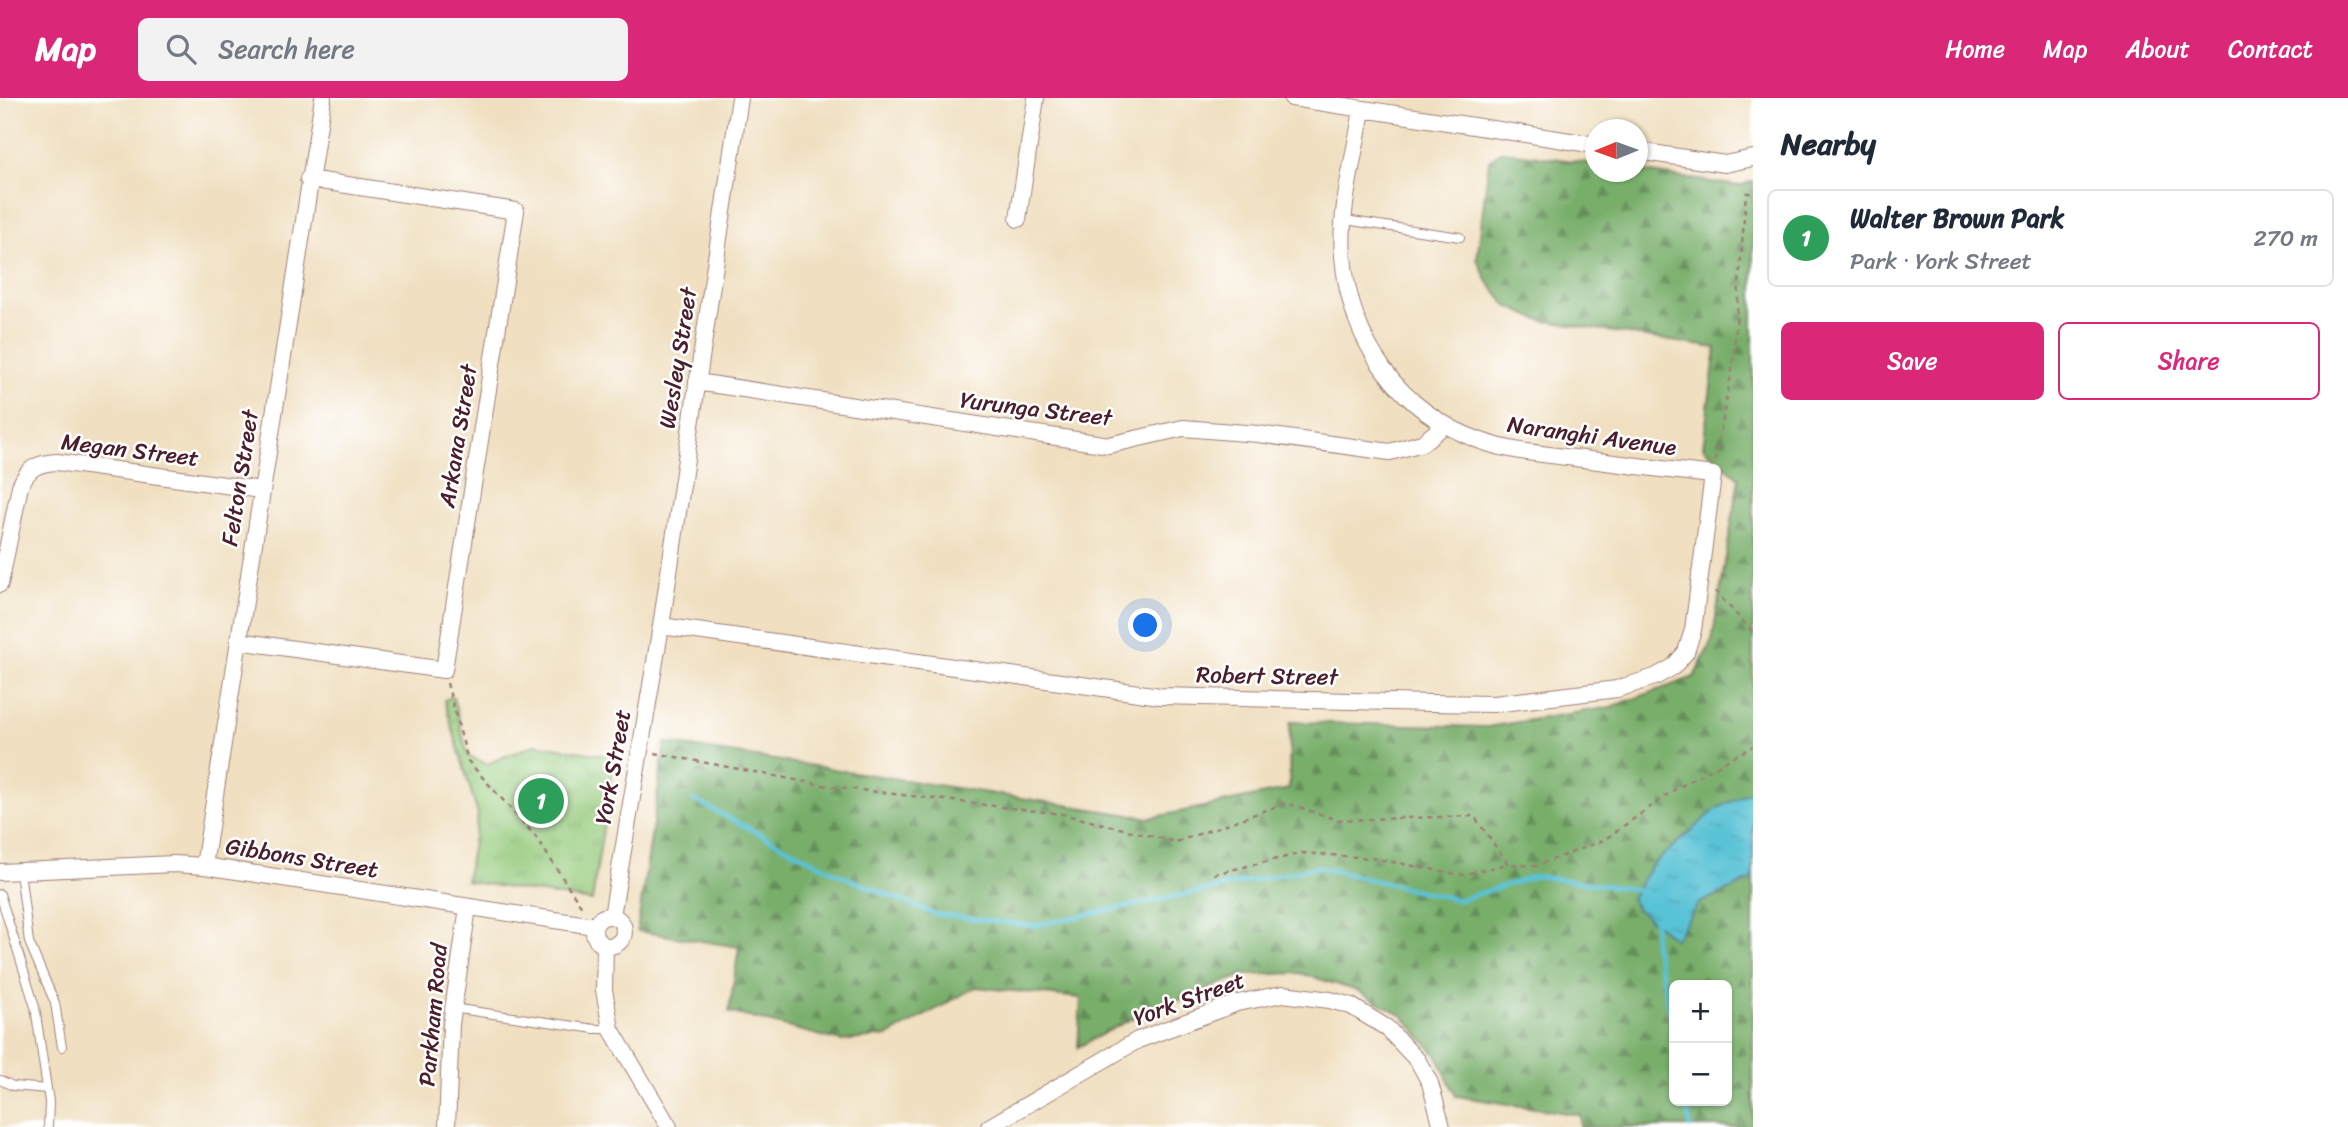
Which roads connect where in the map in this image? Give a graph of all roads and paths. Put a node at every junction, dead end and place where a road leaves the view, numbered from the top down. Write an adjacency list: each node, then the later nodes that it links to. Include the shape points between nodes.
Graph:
1 (323, 98): 9 (street, Felton Street)
2 (740, 98): 14 (street, Wesley Street)
3 (1036, 98): 11 (street)
4 (1292, 98): 5 (street)
5 (1362, 109): 6 (street); 12 (street, Naranghi Avenue)
6 (1585, 143)
7 (1648, 153): 8 (street, via 1726,164)
8 (1753, 158)
9 (308, 179): 17 (street, Felton Street); 23 (street, Arkana Street, via 516,211)
10 (1753, 193): 16 (path, via 1746,193 1733,364)
11 (1018, 219)
12 (1345, 220): 13 (lane); 15 (street, Naranghi Avenue, via 1343,255 1359,331 1381,367 1411,402)
13 (1460, 237)
14 (697, 382): 15 (street, Yurunga Street, via 1109,445 1183,428 1390,452 1422,443); 20 (street, Wesley Street)
15 (1444, 425): 16 (street, Naranghi Avenue, via 1482,442 1519,451)
16 (1713, 475): 18 (street, Robert Street)
17 (261, 490): 19 (street, Megan Street, via 57,462 34,466 19,486); 22 (street, Felton Street)
18 (1700, 575): 20 (street, Robert Street, via 1690,641 1673,667 1617,689 1494,704 1160,696); 21 (path)
19 (0, 584)
20 (661, 626): 25 (street, York Street)
21 (1753, 632)
22 (238, 641): 23 (street); 27 (street, Felton Street)
23 (444, 670): 34 (path, via 468,761 535,836 583,909)
24 (1753, 746): 26 (path, via 1674,790 1604,840 1536,866)
25 (639, 750): 26 (path, via 827,786 1062,814 1177,842 1286,803 1338,820 1474,816); 33 (street, York Street)
26 (1508, 864): 30 (path, via 1462,874 1371,858 1303,853)
27 (204, 866): 28 (street, Gibbons Street, via 174,863); 32 (street, Gibbons Street)
28 (20, 871): 29 (street, Gibbons Street); 38 (lane, via 29,942 55,1003)
29 (0, 872)
30 (1214, 874)
31 (0, 894): 40 (lane, via 35,1007)
32 (468, 907): 34 (street, Gibbons Street); 36 (street, Parkham Road)
33 (612, 916): 34 (street); 35 (street, via 623,925 624,934 619,942)
34 (587, 925): 35 (street)
35 (605, 946): 37 (street, via 604,990)
36 (452, 1008): 37 (lane); 42 (street, Parkham Road)
37 (611, 1029): 43 (street)
38 (62, 1047)
39 (0, 1080): 40 (lane)
40 (47, 1089): 41 (lane)
41 (48, 1127)
42 (447, 1127)
43 (669, 1127)
44 (989, 1127): 45 (street, York Street, via 1138,1041 1237,1003 1283,994 1351,1006 1387,1028 1418,1061 1430,1083)
45 (1442, 1127)

